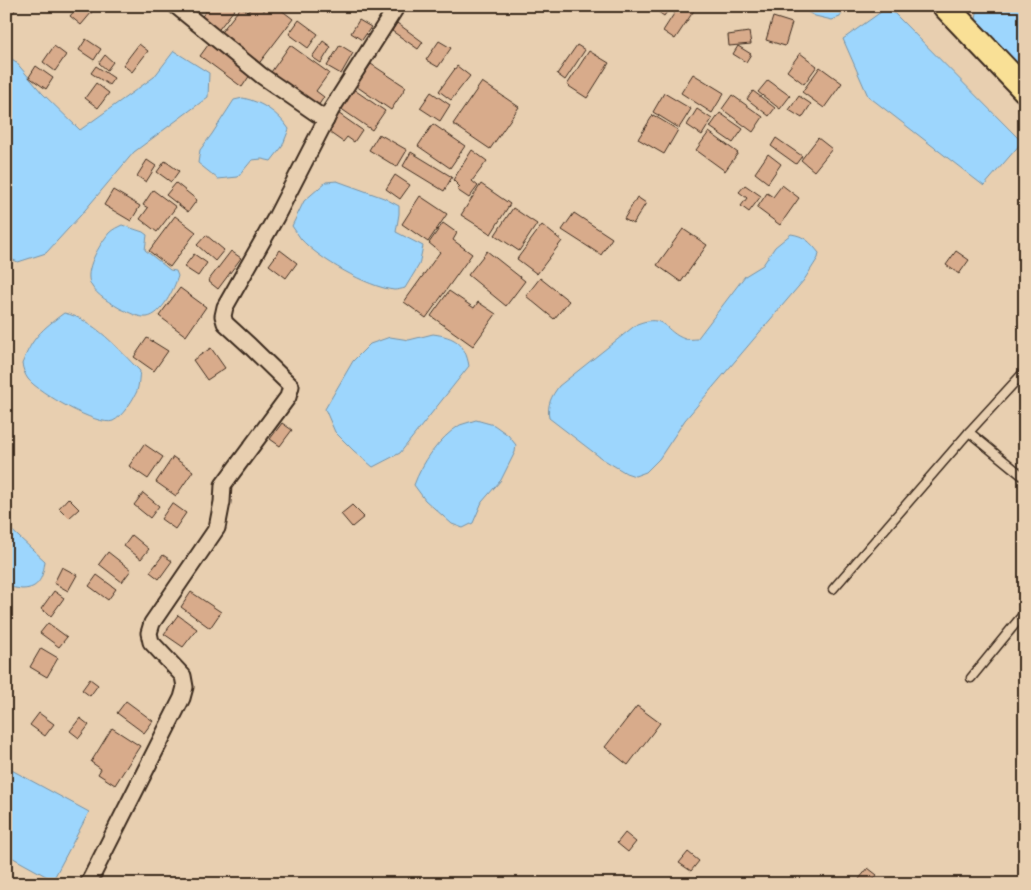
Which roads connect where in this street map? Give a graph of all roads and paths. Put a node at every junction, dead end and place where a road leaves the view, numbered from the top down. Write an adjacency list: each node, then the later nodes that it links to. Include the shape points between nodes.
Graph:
1 (176, 6): 5 (street, via 262,76)
2 (397, 6): 5 (street)
3 (945, 6): 4 (main road)
4 (1025, 90)
5 (326, 120): 12 (street, via 223,316 225,323 291,386 291,392 223,485 217,528 152,623 149,633 152,642 183,676 186,687)
6 (1025, 371): 7 (lane)
7 (969, 432): 8 (lane); 9 (lane)
8 (1025, 478)
9 (832, 588)
10 (1025, 612): 11 (lane)
11 (971, 678)
12 (88, 884)

